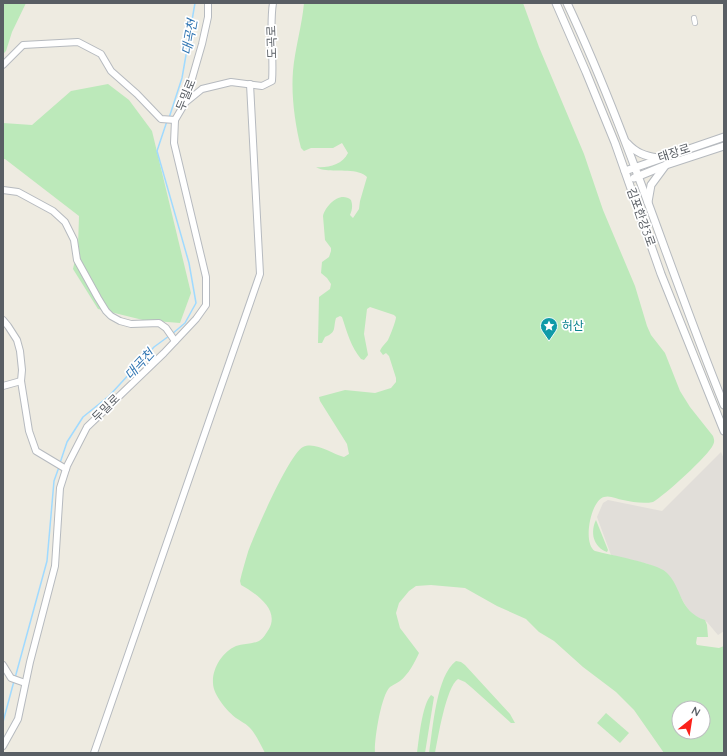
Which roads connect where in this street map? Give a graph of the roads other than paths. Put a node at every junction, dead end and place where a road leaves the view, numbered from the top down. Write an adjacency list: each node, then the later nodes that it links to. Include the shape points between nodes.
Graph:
1 (208, 3): 9 (street, 두밀로, via 208,17 202,44)
2 (273, 3): 8 (street, 도곡로, via 272,81 262,86)
3 (556, 3): 17 (street, 김포한강3로)
4 (567, 3): 12 (street, 김포한강3로)
5 (694, 18): 6 (street)
6 (695, 23)
7 (3, 65): 10 (street, via 23,45 78,42 101,54 111,71 161,119)
8 (250, 84): 9 (street, via 231,82 202,89); 32 (street, via 260,274)
9 (185, 103): 10 (street, 두밀로)
10 (174, 120): 23 (street, 두밀로, via 174,144 206,277 206,305 196,319)
11 (724, 137): 14 (street, 태장로)
12 (624, 139): 14 (street, via 637,152); 16 (street, 김포한강3로)
13 (724, 146): 15 (street)
14 (661, 158): 16 (street, 태장로)
15 (666, 165): 18 (street); 21 (street, via 651,185)
16 (634, 167): 17 (street, 태장로); 18 (street, 김포한강3로)
17 (624, 171): 19 (street, 김포한강3로)
18 (638, 176): 19 (street); 21 (street, 김포한강3로)
19 (628, 180): 27 (street, 김포한강3로, via 661,274)
20 (3, 190): 23 (street, via 18,192 53,211 65,222 74,240 77,260 111,316 131,324 159,323)
21 (648, 205): 26 (street, 김포한강3로)
22 (3, 320): 24 (street, via 18,346)
23 (174, 339): 28 (street, 두밀로, via 87,427)
24 (21, 381): 25 (street); 28 (street, via 29,431 36,451)
25 (3, 386)
26 (724, 405)
27 (724, 431)
28 (64, 468): 30 (street, 두밀로, via 60,488 55,566)
29 (3, 665): 30 (street, via 11,678)
30 (25, 683): 31 (street, 두밀로, via 18,718)
31 (3, 746)
32 (94, 753)

